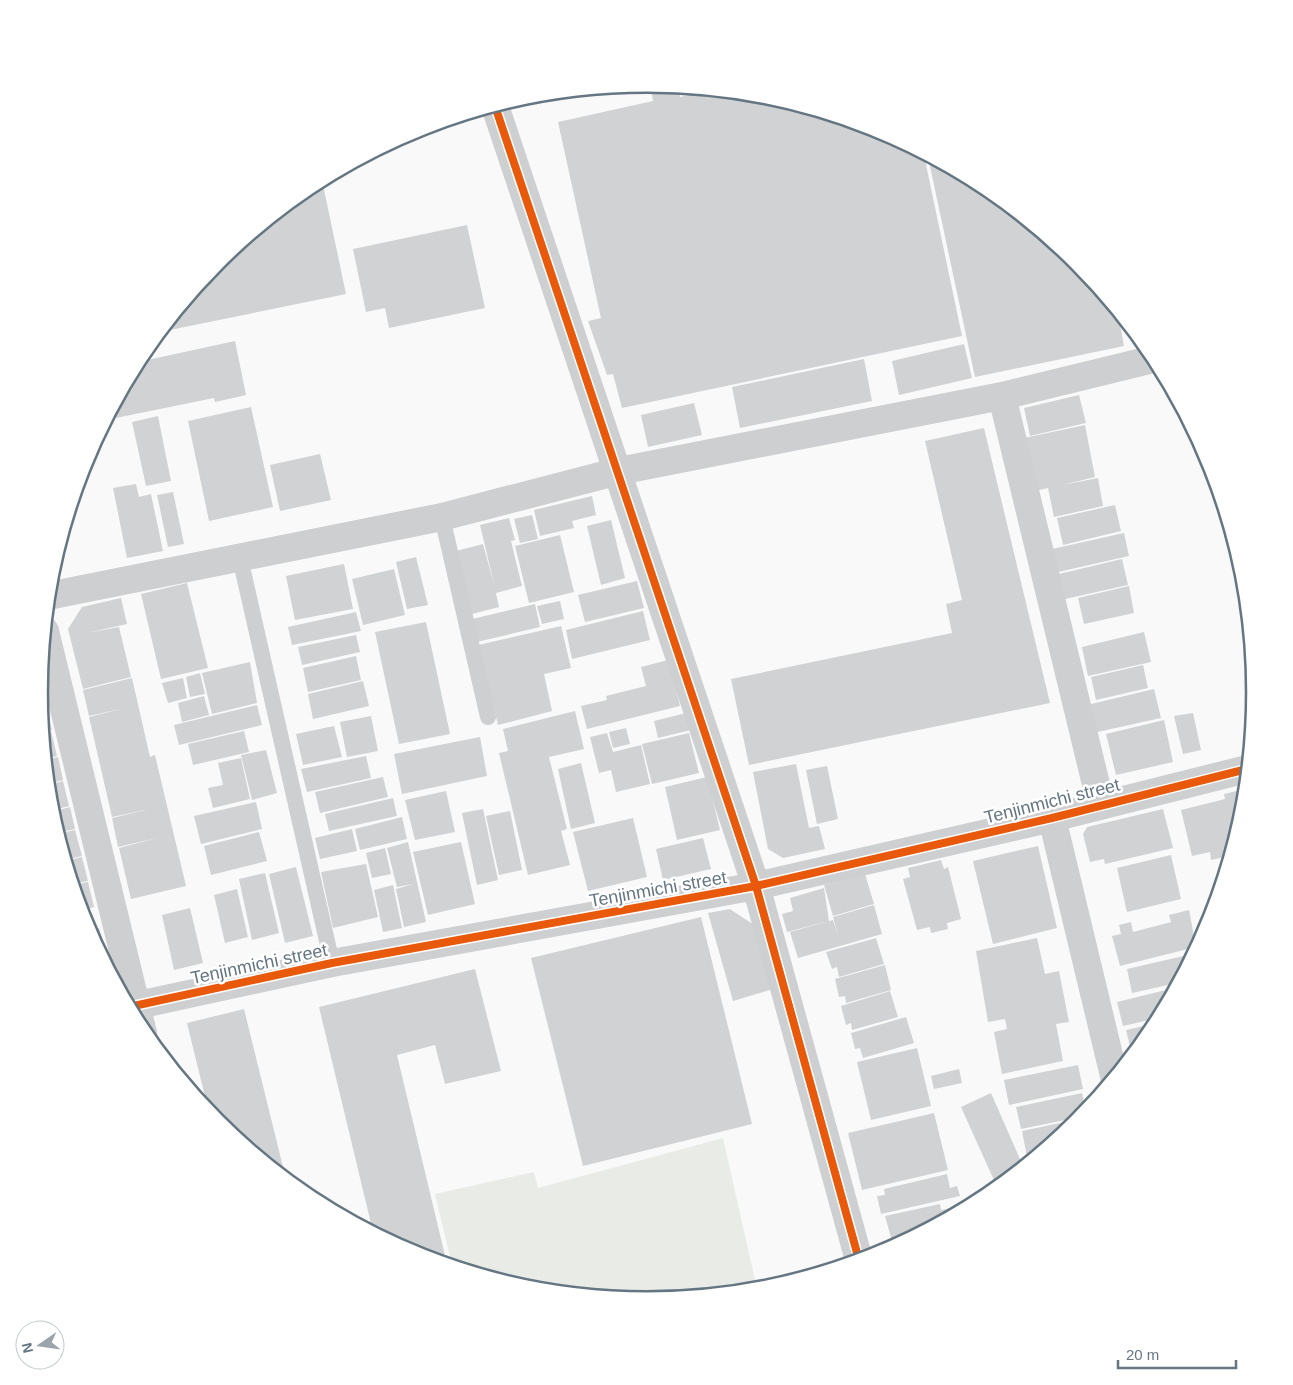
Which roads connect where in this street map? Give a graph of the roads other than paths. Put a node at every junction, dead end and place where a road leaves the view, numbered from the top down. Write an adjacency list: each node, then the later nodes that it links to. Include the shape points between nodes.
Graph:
1 (498, 112): 4 (street)
2 (1146, 361): 3 (street)
3 (1002, 396): 4 (street); 11 (street)
4 (619, 471): 5 (street); 13 (street)
5 (442, 517): 6 (street); 9 (lane)
6 (240, 558): 7 (street); 14 (lane)
7 (56, 594)
8 (49, 650): 15 (street)
9 (488, 717)
10 (1240, 771): 11 (street, Tenjinmichi street)
11 (1101, 805): 12 (street, Tenjinmichi street)
12 (1052, 818): 13 (street, Tenjinmichi street); 17 (street)
13 (756, 886): 14 (street, Tenjinmichi street); 18 (street)
14 (332, 963): 16 (street, Tenjinmichi street)
15 (131, 997)
16 (136, 1005)
17 (1112, 1069)
18 (857, 1253)

